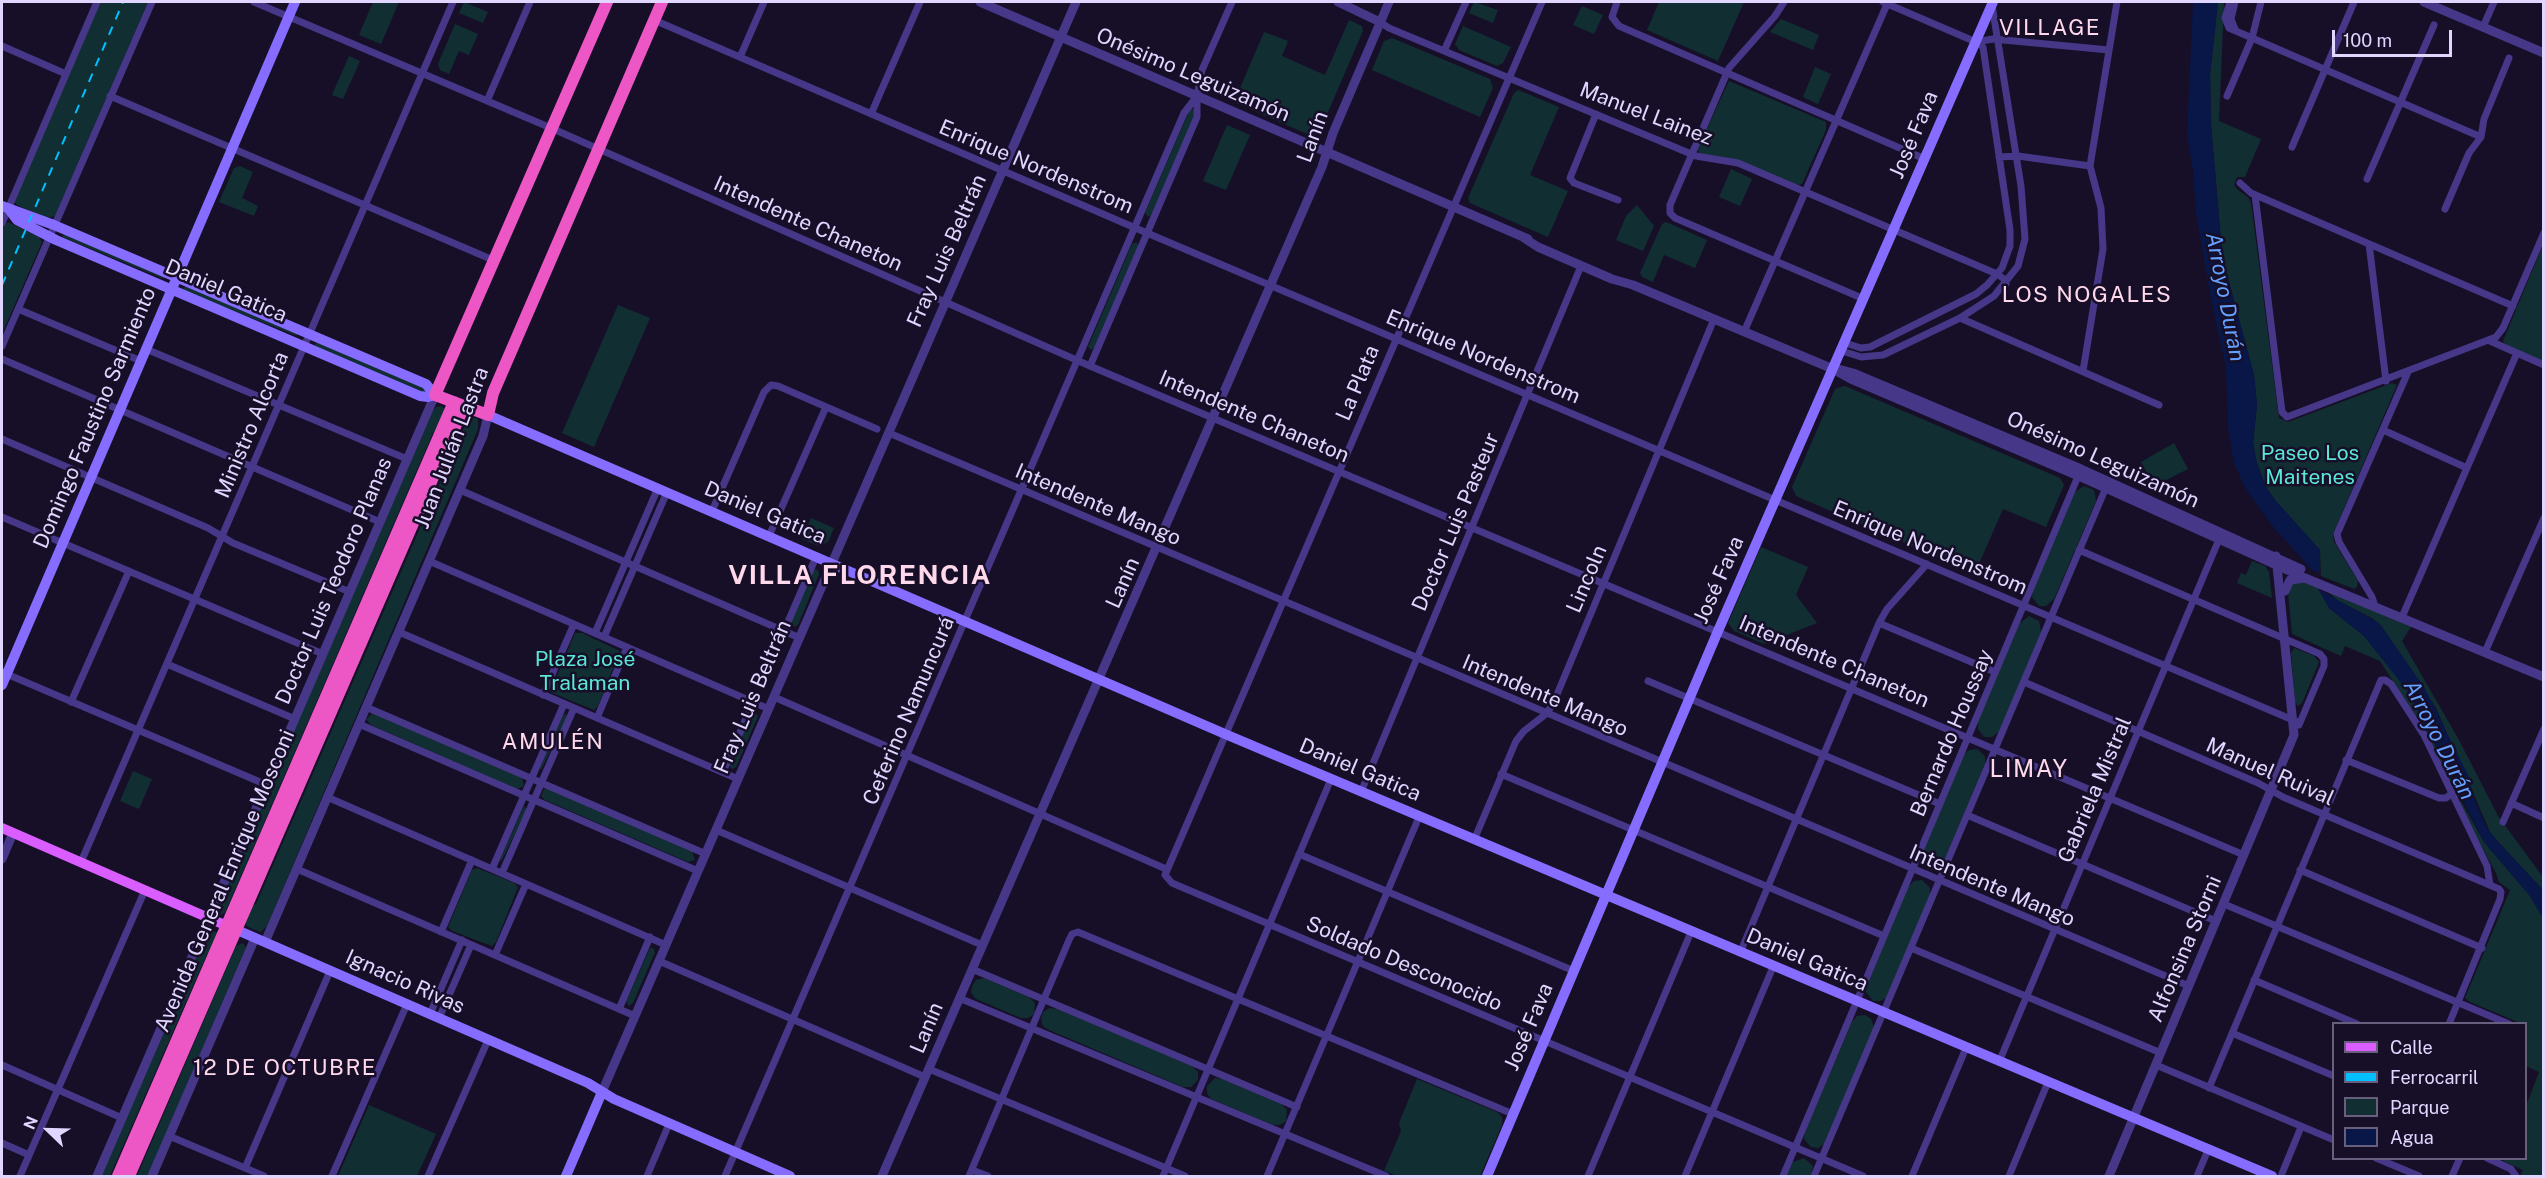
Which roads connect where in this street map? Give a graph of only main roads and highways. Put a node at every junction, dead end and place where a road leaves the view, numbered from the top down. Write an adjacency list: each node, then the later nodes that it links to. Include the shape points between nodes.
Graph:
1 (296, 2): 6 (main road, Domingo Faustino Sarmiento)
2 (608, 2): 8 (highway, Doctor Luis Teodoro Planas)
3 (662, 2): 10 (highway, Juan Julián Lastra, via 493,393)
4 (1992, 3): 14 (main road, José Fava)
5 (5, 207): 6 (main road, Daniel Gatica); 7 (main road, Daniel Gatica, via 17,220 49,237)
6 (177, 278): 7 (main road, Domingo Faustino Sarmiento); 8 (main road, Daniel Gatica, via 426,384)
7 (172, 290): 8 (main road, Daniel Gatica, via 420,396); 11 (main road, Domingo Faustino Sarmiento)
8 (435, 395): 9 (highway, Daniel Gatica)
9 (459, 404): 10 (highway, Daniel Gatica); 15 (highway, Avenida General Enrique Mosconi)
10 (488, 415): 14 (main road, Daniel Gatica)
11 (4, 673): 12 (main road, Domingo Faustino Sarmiento)
12 (2, 686)
13 (2, 828): 15 (main road, Ignacio Rivas)
14 (1606, 897): 21 (main road, José Fava); 22 (main road, Daniel Gatica)
15 (232, 928): 16 (main road, Ignacio Rivas); 17 (highway, Avenida General Enrique Mosconi); 18 (highway, Avenida General Enrique Mosconi)
16 (602, 1092): 19 (main road, Fray Luis Beltrán); 20 (main road, Ignacio Rivas)
17 (118, 1176)
18 (129, 1176)
19 (566, 1176)
20 (790, 1176)
21 (1487, 1176)
22 (2272, 1176)

